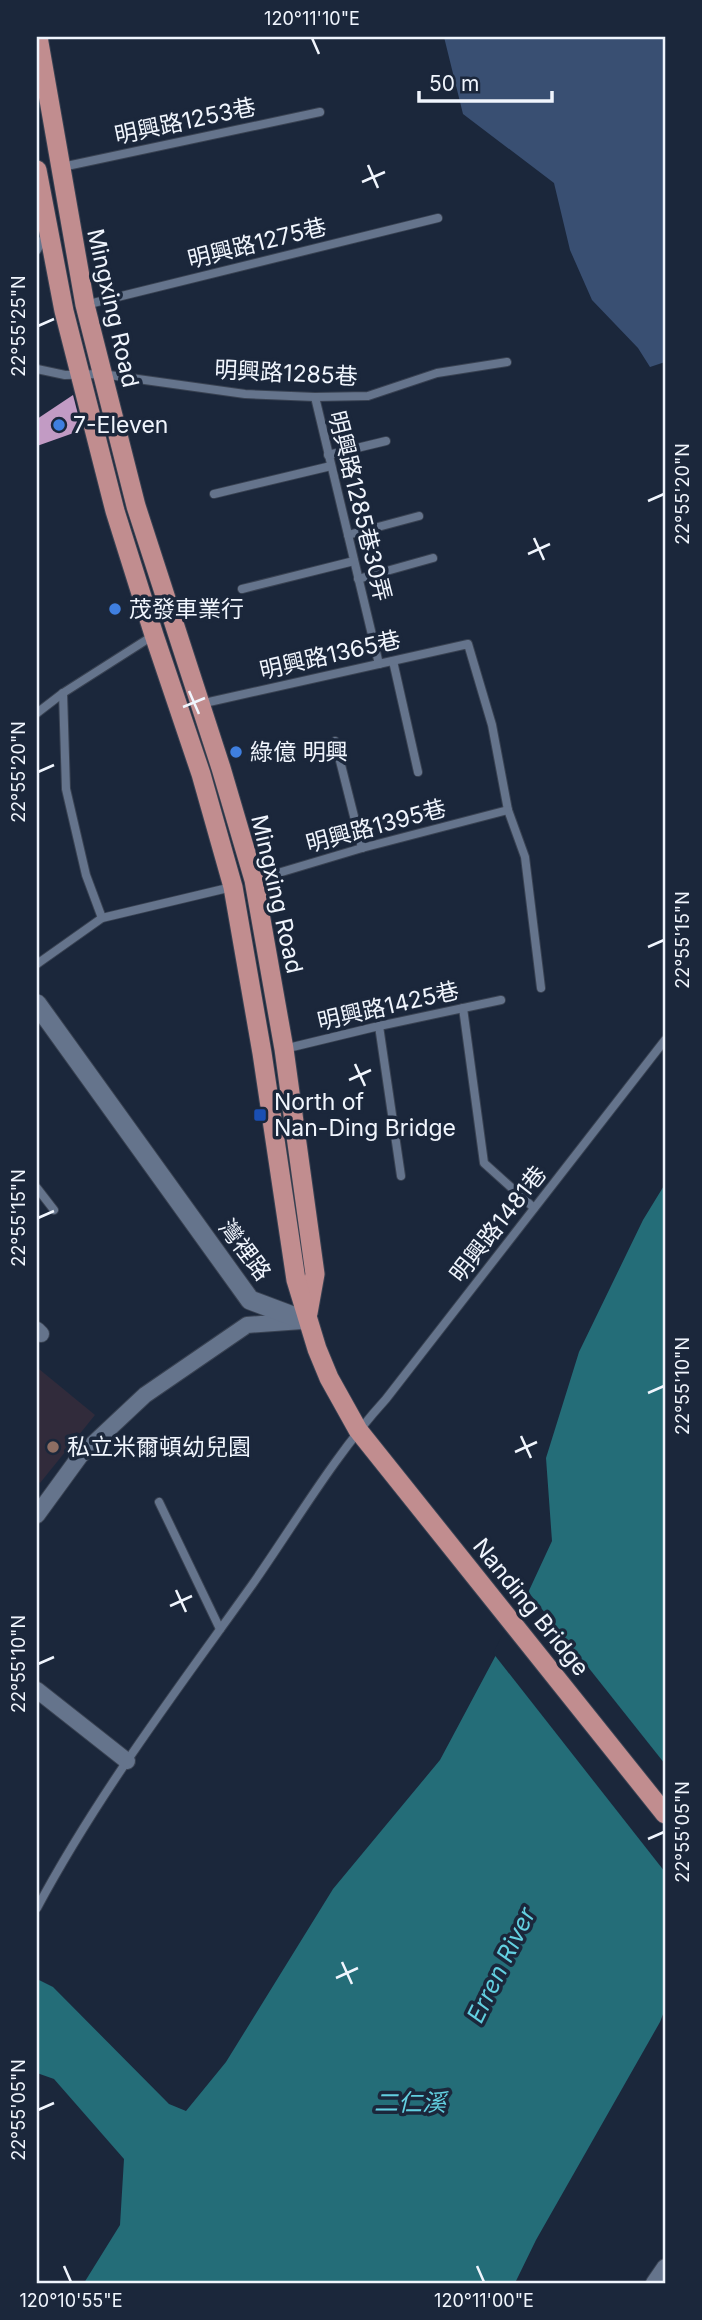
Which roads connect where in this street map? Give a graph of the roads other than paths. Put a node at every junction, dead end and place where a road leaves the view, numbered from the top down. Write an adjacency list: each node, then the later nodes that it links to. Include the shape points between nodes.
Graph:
1 (38, 37): 3 (main road, Mingxing Road)
2 (320, 112): 3 (lane, 明興路1253巷)
3 (59, 168): 8 (main road, Mingxing Road)
4 (37, 170): 6 (main road, Mingxing Road)
5 (438, 218): 8 (lane, 明興路1275巷)
6 (48, 232): 7 (lane); 12 (main road, Mingxing Road)
7 (37, 250)
8 (85, 305): 11 (main road, Mingxing Road)
9 (507, 362): 13 (lane, 明興路1285巷, via 437,373 368,396)
10 (37, 369): 12 (lane, 明興路1285巷)
11 (102, 374): 12 (lane, 明興路1285巷); 13 (lane, 明興路1285巷, via 245,394); 28 (main road, Mingxing Road, via 135,506)
12 (81, 375): 24 (main road, Mingxing Road, via 115,511)
13 (314, 397): 15 (lane, 明興路1285巷30弄)
14 (386, 441): 15 (lane)
15 (328, 455): 16 (lane, 明興路1285巷30弄)
16 (331, 466): 17 (lane); 19 (lane, 明興路1285巷30弄)
17 (214, 494)
18 (419, 516): 19 (lane)
19 (348, 535): 21 (lane, 明興路1285巷30弄)
20 (433, 558): 22 (lane)
21 (354, 561): 22 (lane, 明興路1285巷30弄); 23 (lane)
22 (358, 579): 26 (lane, 明興路1285巷30弄)
23 (242, 589)
24 (154, 635): 27 (lane); 35 (main road, Mingxing Road)
25 (393, 660): 26 (lane, 明興路1365巷); 31 (lane); 32 (lane, 明興路1365巷, via 468,643 492,724)
26 (379, 664): 28 (lane, 明興路1365巷)
27 (63, 693): 29 (lane); 36 (lane, via 66,789 86,875)
28 (200, 704): 34 (main road, Mingxing Road)
29 (37, 713)
30 (335, 741): 33 (lane)
31 (418, 772)
32 (508, 810): 33 (lane, 明興路1395巷); 38 (lane, via 525,857)
33 (362, 848): 34 (lane, 明興路1395巷)
34 (254, 880): 35 (lane, 明興路1395巷); 44 (main road, Mingxing Road)
35 (233, 887): 36 (lane, 明興路1395巷); 49 (main road, Mingxing Road)
36 (103, 918): 37 (lane)
37 (37, 964)
38 (541, 988)
39 (500, 1000): 41 (lane, 明興路1425巷)
40 (37, 1004): 49 (street, 灣裡路, via 250,1300)
41 (463, 1009): 42 (lane, 明興路1425巷); 47 (lane, via 484,1163)
42 (379, 1026): 44 (lane, 明興路1425巷); 45 (lane)
43 (665, 1040): 47 (lane, 明興路1481巷)
44 (284, 1049): 49 (main road, Mingxing Road, via 315,1274)
45 (401, 1176)
46 (37, 1188): 48 (lane)
47 (534, 1208): 50 (lane, 明興路1481巷)
48 (54, 1210)
49 (306, 1321): 50 (main road, Mingxing Road, via 329,1378); 52 (street, via 247,1325 145,1395 80,1456)
50 (358, 1430): 53 (lane); 56 (main road, Nanding Bridge)
51 (159, 1502): 53 (lane)
52 (37, 1515)
53 (220, 1629): 55 (lane)
54 (37, 1690): 55 (street)
55 (127, 1761): 57 (lane)
56 (665, 1814)
57 (39, 1897): 58 (lane)
58 (37, 1908)
59 (665, 2267): 60 (street)
60 (654, 2283)

